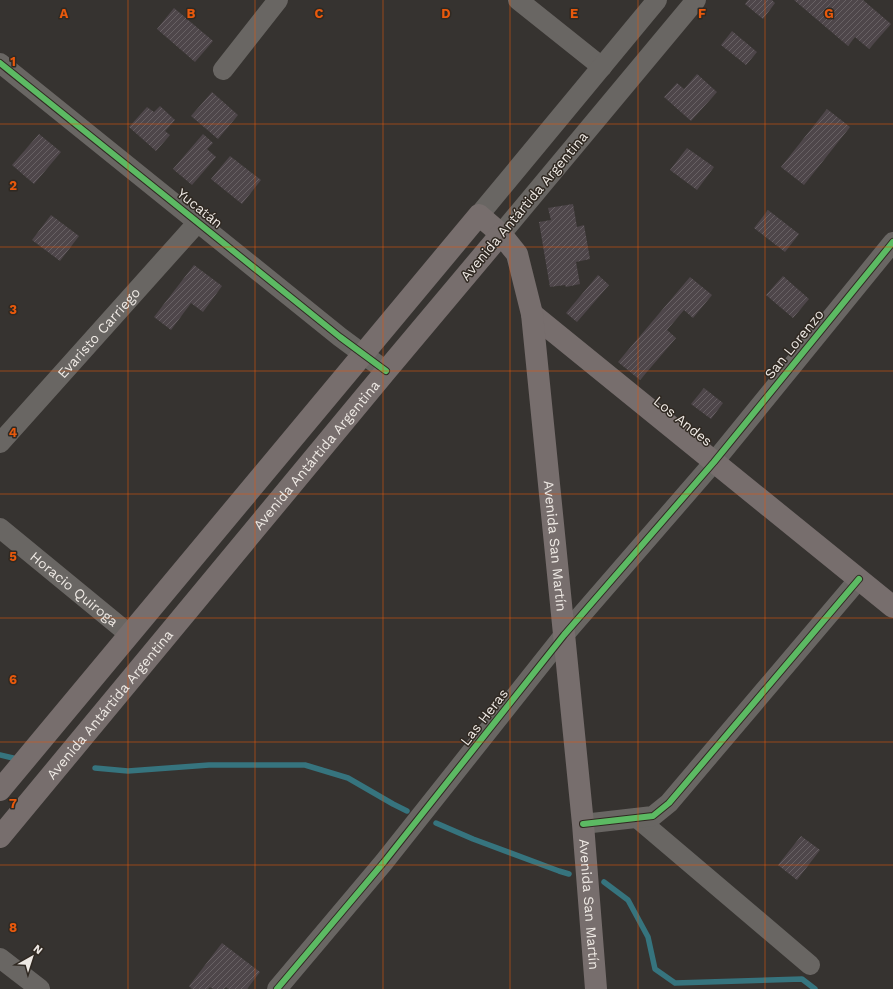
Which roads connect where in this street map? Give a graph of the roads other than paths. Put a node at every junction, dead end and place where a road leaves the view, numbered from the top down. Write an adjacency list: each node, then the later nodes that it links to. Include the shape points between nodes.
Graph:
1 (278, 0): 7 (street)
2 (518, 0): 6 (street)
3 (657, 0): 6 (street, Avenida Antártida Argentina)
4 (696, 0): 10 (street, Avenida Antártida Argentina)
5 (0, 63): 9 (street, Yucatán)
6 (602, 67): 8 (street, Avenida Antártida Argentina)
7 (223, 70)
8 (479, 215): 10 (main road, Avenida San Martín); 13 (main road, Avenida Antártida Argentina)
9 (198, 222): 13 (street, Yucatán); 15 (street, Evaristo Carriego)
10 (501, 234): 12 (main road, Avenida San Martín, via 517,254); 14 (main road, Avenida Antártida Argentina)
11 (893, 242): 16 (street, San Lorenzo)
12 (532, 314): 16 (main road, Los Andes); 21 (main road, Avenida San Martín)
13 (363, 354): 14 (street, Yucatán); 20 (main road, Avenida Antártida Argentina)
14 (386, 371): 25 (main road, Avenida Antártida Argentina)
15 (0, 443)
16 (714, 462): 18 (main road, Los Andes); 21 (street, Las Heras)
17 (0, 528): 20 (street, Horacio Quiroga)
18 (859, 579): 19 (main road, Los Andes); 23 (street, via 669,803 653,816)
19 (893, 607)
20 (130, 634): 22 (main road, Avenida Antártida Argentina)
21 (564, 635): 24 (main road, Avenida San Martín); 29 (street, Las Heras, via 384,862)
22 (0, 790)
23 (637, 818): 24 (street); 27 (street)
24 (583, 824): 30 (main road, Avenida San Martín)
25 (0, 837)
26 (0, 958): 28 (street)
27 (810, 965)
28 (40, 989)
29 (277, 989)
30 (596, 989)

